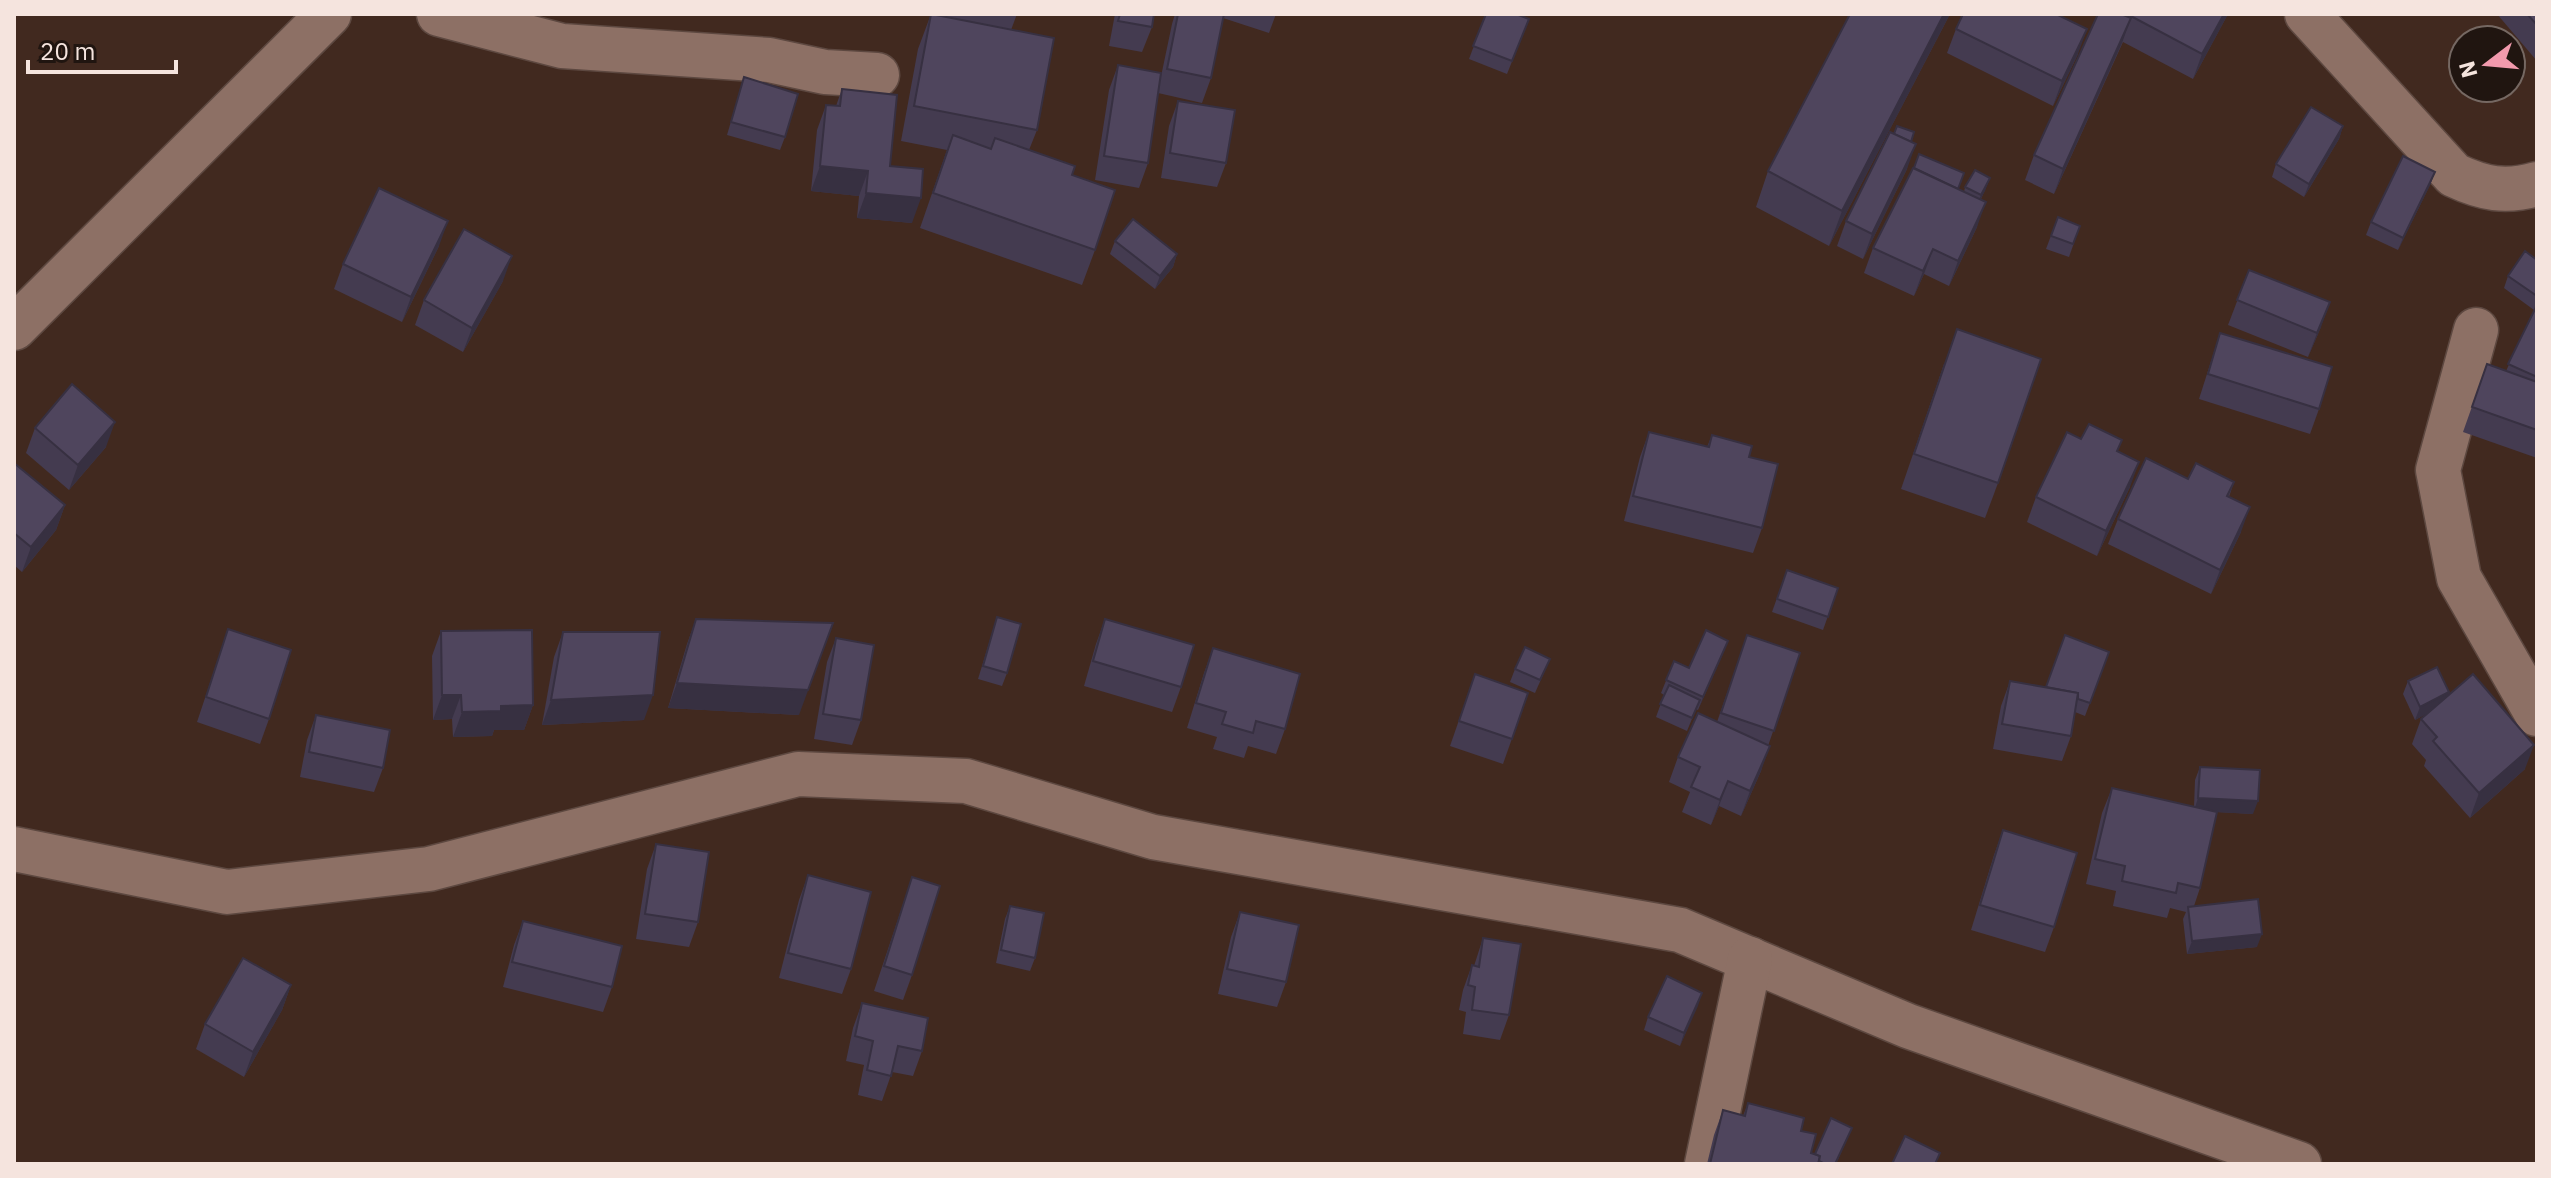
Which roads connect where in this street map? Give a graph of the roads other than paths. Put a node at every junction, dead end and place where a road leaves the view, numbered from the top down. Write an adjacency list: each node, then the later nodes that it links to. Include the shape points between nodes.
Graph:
1 (329, 14): 6 (street)
2 (439, 14): 4 (street, via 562,46 769,60 825,72)
3 (2307, 14): 5 (street, via 2454,175 2482,188 2513,191)
4 (877, 75)
5 (2537, 184)
6 (14, 328)
7 (2476, 330): 8 (street, via 2438,470 2459,578)
8 (2537, 714)
9 (14, 849): 10 (street, via 227,892 429,869 798,774 966,781 1153,837 1680,930)
10 (1750, 959): 11 (street); 12 (street, via 1908,1026)
11 (1707, 1164)
12 (2299, 1164)

